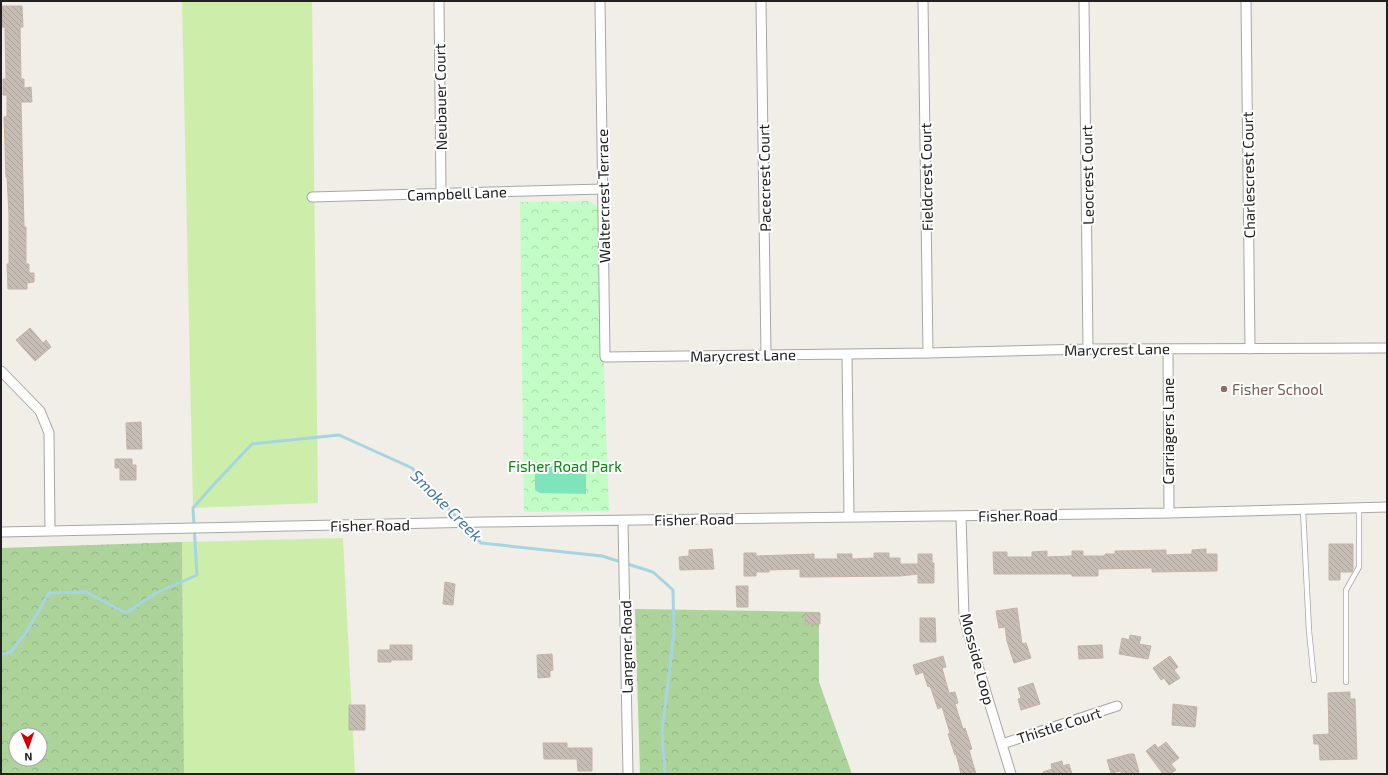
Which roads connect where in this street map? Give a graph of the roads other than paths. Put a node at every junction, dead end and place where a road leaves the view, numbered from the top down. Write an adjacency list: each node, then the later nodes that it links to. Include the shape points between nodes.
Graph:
1 (439, 1): 8 (street, Neubauer Court)
2 (600, 1): 7 (street, Waltercrest Terrace)
3 (761, 1): 16 (street, Pacecrest Court)
4 (923, 1): 14 (street, Fieldcrest Court)
5 (1084, 1): 11 (street, Leocrest Court)
6 (1246, 1): 13 (street, Charlescrest Court)
7 (603, 189): 8 (street, Campbell Lane); 17 (street, Waltercrest Terrace, via 605,357)
8 (442, 193): 9 (street, Campbell Lane)
9 (312, 197)
10 (1387, 348): 13 (street, Marycrest Lane)
11 (1088, 349): 12 (street, Marycrest Lane); 14 (street, Marycrest Lane)
12 (1168, 349): 13 (street, Marycrest Lane); 22 (street, Carriagers Lane)
13 (1250, 349)
14 (928, 353): 15 (street, Marycrest Lane)
15 (847, 354): 16 (street, Marycrest Lane); 24 (street)
16 (766, 355): 17 (street, Marycrest Lane)
17 (639, 357)
18 (1, 371): 26 (street, via 40,411 49,433)
19 (1387, 507): 20 (street, Fisher Road)
20 (1359, 508): 21 (street, Fisher Road); 29 (lane, via 1359,568 1346,590)
21 (1303, 510): 22 (street, Fisher Road); 28 (lane)
22 (1169, 513): 23 (street, Fisher Road)
23 (961, 516): 24 (street, Fisher Road); 31 (street, Mosside Loop, via 964,617)
24 (849, 517): 25 (street, Fisher Road)
25 (623, 520): 26 (street, Fisher Road); 32 (street, Langner Road)
26 (50, 531): 27 (street, Fisher Road)
27 (1, 532)
28 (1314, 680)
29 (1346, 682)
30 (1117, 706): 31 (street, Thistle Court)
31 (1002, 744): 33 (street, Mosside Loop)
32 (628, 774)
33 (1011, 774)

